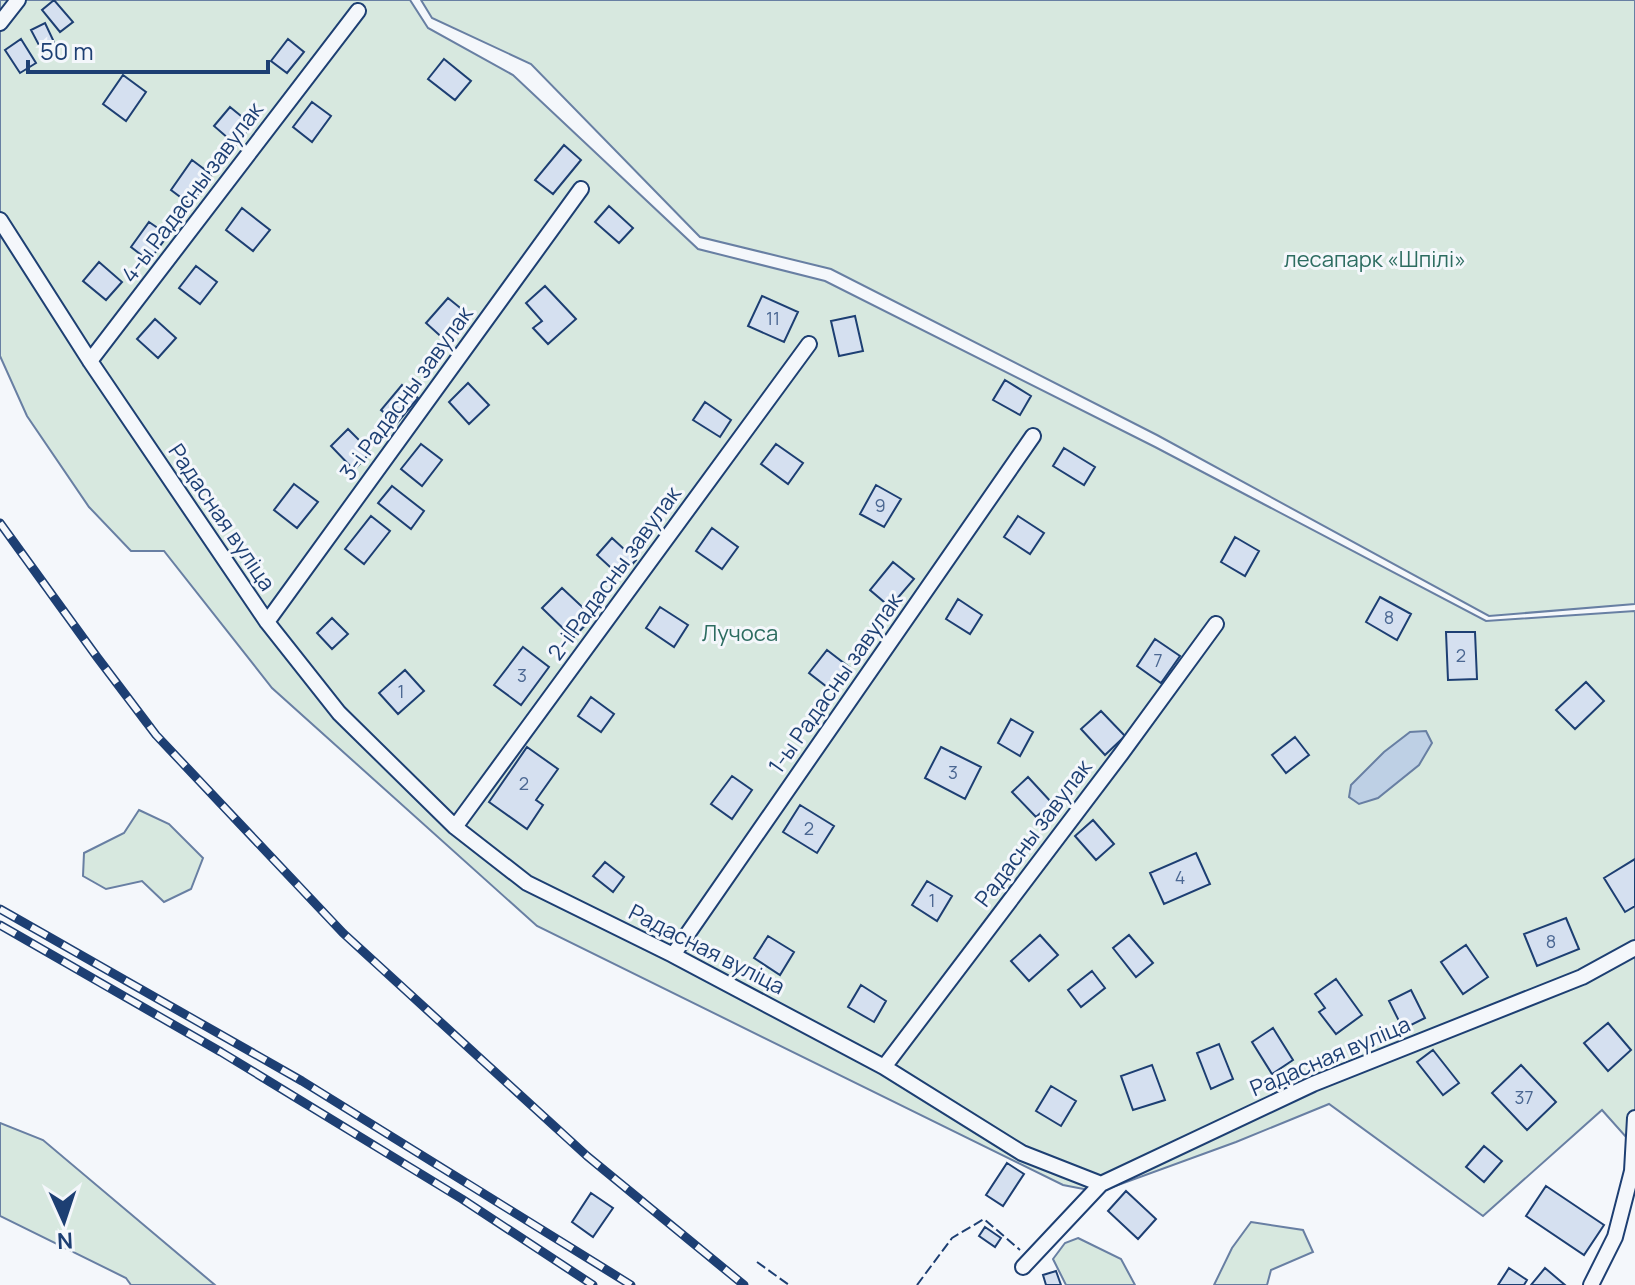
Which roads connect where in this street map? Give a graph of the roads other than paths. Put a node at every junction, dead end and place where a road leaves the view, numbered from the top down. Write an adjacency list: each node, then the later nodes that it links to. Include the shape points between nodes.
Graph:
1 (18, 0): 3 (lane)
2 (358, 11): 7 (lane, 4-ы Радасны завулак)
3 (0, 23)
4 (581, 189): 9 (lane, 3-і Радасны завулак)
5 (0, 220): 7 (lane, Радасная вуліца)
6 (809, 344): 11 (lane, 2-і Радасны завулак)
7 (90, 361): 9 (lane, Радасная вуліца)
8 (1033, 436): 13 (lane, 1-ы Радасны завулак)
9 (267, 622): 11 (lane, Радасная вуліца, via 339,713)
10 (1216, 624): 14 (lane, Радасны завулак)
11 (455, 827): 13 (lane, Радасная вуліца, via 527,883)
12 (1635, 948): 17 (lane, Радасная вуліца, via 1582,977 1313,1084)
13 (673, 955): 14 (lane, Радасная вуліца)
14 (884, 1067): 17 (lane, Радасная вуліца, via 1022,1153)
15 (1635, 1118): 16 (lane)
16 (1634, 1172): 19 (lane, via 1615,1237)
17 (1101, 1184): 18 (lane)
18 (1023, 1267)
19 (1591, 1285)

